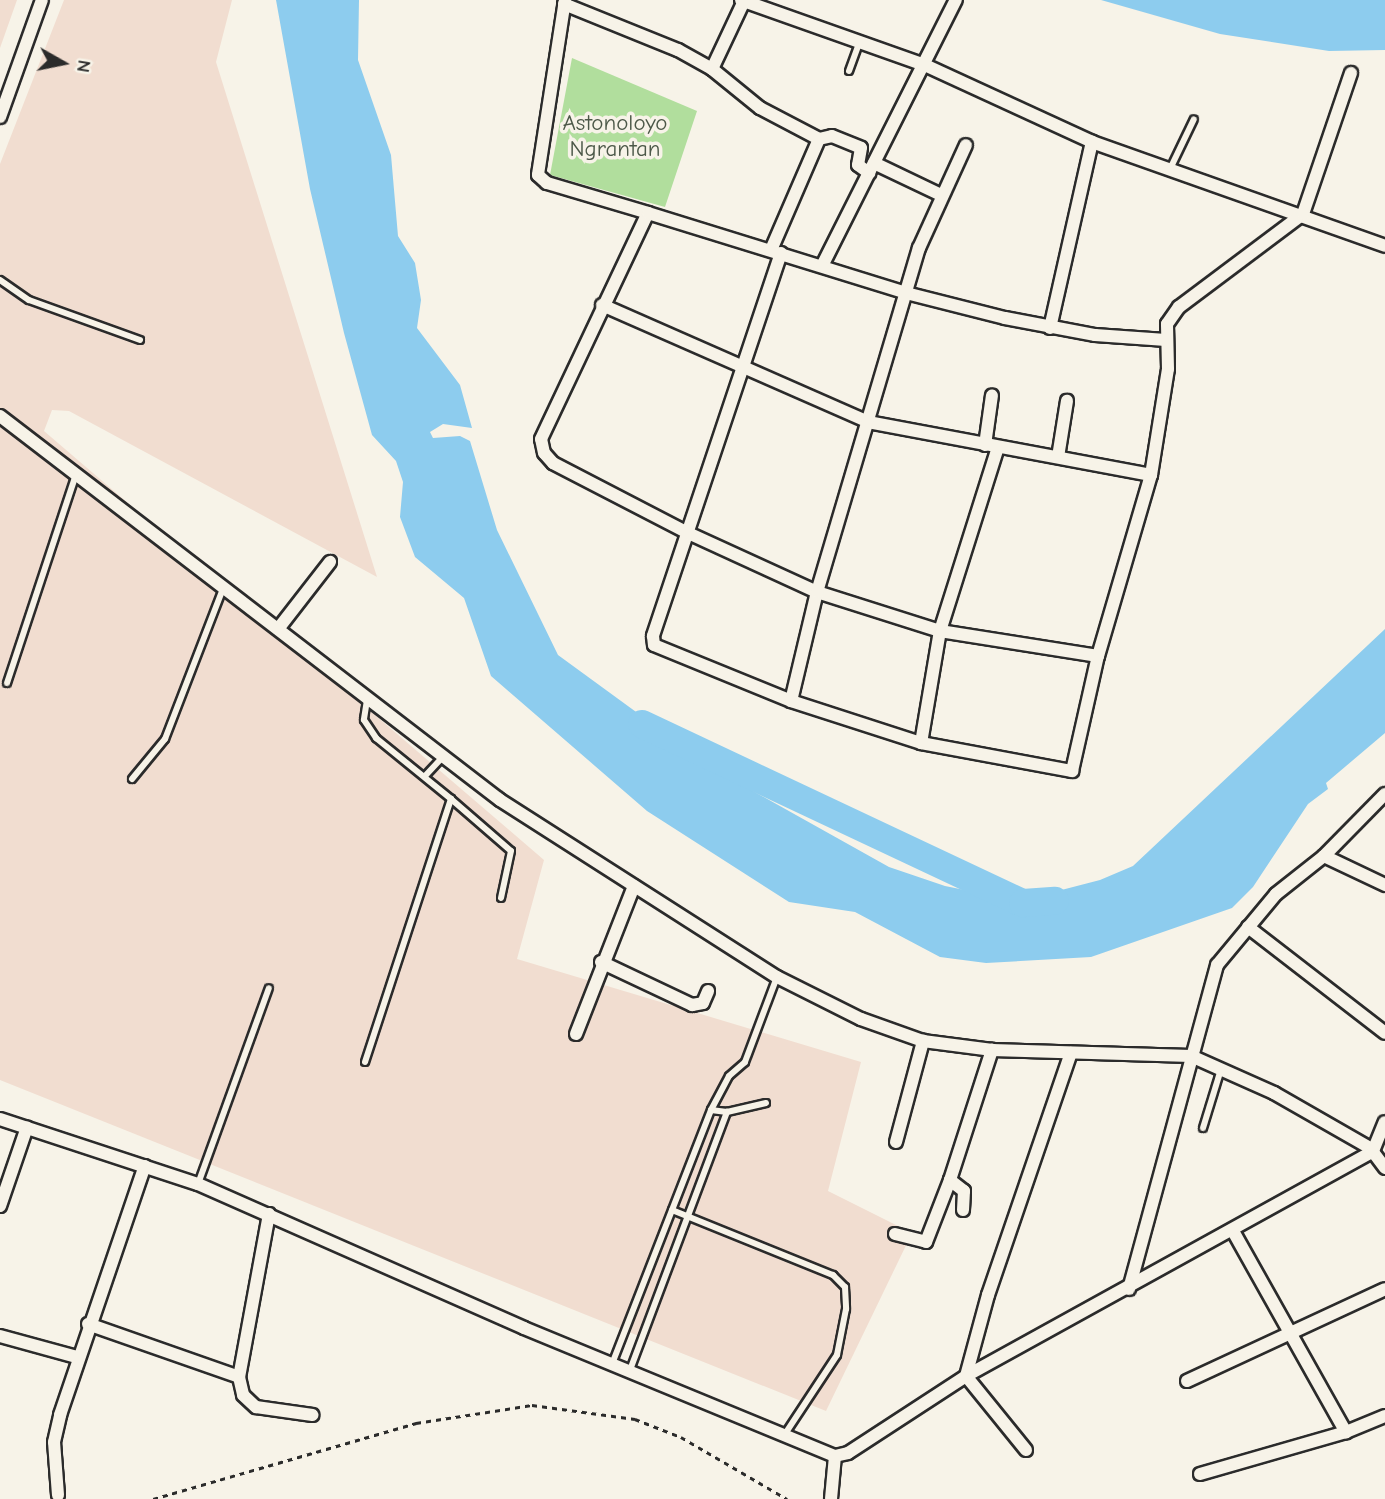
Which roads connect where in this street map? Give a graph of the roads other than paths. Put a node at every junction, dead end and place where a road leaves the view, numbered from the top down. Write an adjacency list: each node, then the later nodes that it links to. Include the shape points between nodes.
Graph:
1 (42, 0): 10 (street)
2 (956, 0): 6 (street)
3 (742, 1): 5 (street); 7 (street)
4 (565, 2): 7 (street, via 641,32); 18 (street, via 538,175 547,183)
5 (860, 41): 6 (street); 8 (lane)
6 (927, 66): 13 (street); 15 (street)
7 (712, 69): 12 (street, via 760,108)
8 (849, 71)
9 (1351, 73): 19 (street)
10 (0, 117)
11 (1195, 119): 16 (lane)
12 (819, 139): 15 (street, via 832,136 859,146 858,165); 21 (street)
13 (1092, 142): 16 (street); 26 (street)
14 (966, 145): 17 (street)
15 (872, 168): 17 (street); 22 (street)
16 (1170, 169): 19 (street)
17 (941, 195): 24 (street)
18 (648, 213): 21 (street); 25 (street)
19 (1303, 214): 20 (street); 27 (street, via 1179,307 1170,316)
20 (1385, 246)
21 (776, 251): 22 (street); 29 (street)
22 (822, 266): 24 (street)
23 (0, 280): 28 (lane, via 29,300)
24 (906, 293): 26 (street); 33 (street)
25 (602, 305): 29 (street); 38 (street, via 541,439 544,453 553,463)
26 (1050, 328): 27 (street)
27 (1166, 340): 37 (street, via 1168,369)
28 (140, 341)
29 (744, 369): 33 (street); 38 (street)
30 (992, 395): 34 (street)
31 (1067, 401): 35 (street)
32 (0, 416): 36 (street)
33 (868, 422): 34 (street); 41 (street)
34 (992, 446): 35 (street); 43 (street)
35 (1058, 457): 37 (street)
36 (76, 474): 40 (street); 45 (lane)
37 (1151, 475): 44 (street)
38 (688, 534): 41 (street); 47 (street, via 654,645)
39 (330, 562): 42 (street)
40 (223, 589): 42 (street); 51 (lane, via 165,738)
41 (817, 592): 43 (street); 47 (street)
42 (278, 629): 46 (street)
43 (940, 631): 44 (street); 48 (street)
44 (1098, 656): 48 (street, via 1072,771)
45 (7, 682)
46 (368, 700): 49 (street); 50 (lane, via 363,720 367,727)
47 (792, 701): 48 (street)
48 (921, 743)
49 (443, 757): 50 (lane); 56 (street, via 549,834)
50 (425, 776): 53 (lane)
51 (132, 779)
52 (1385, 794): 54 (street)
53 (451, 799): 57 (lane, via 511,851); 69 (lane)
54 (1324, 856): 55 (street); 58 (street, via 1276,894)
55 (1385, 885)
56 (634, 886): 59 (street); 60 (street)
57 (501, 898)
58 (1248, 927): 63 (street); 68 (street, via 1217,965)
59 (601, 962): 62 (street, via 692,1005 703,1003); 64 (street)
60 (777, 976): 65 (street, via 861,1019); 72 (lane, via 744,1062 729,1076)
61 (268, 988): 83 (lane)
62 (708, 991)
63 (1385, 1033)
64 (576, 1034)
65 (923, 1041): 66 (street); 78 (street)
66 (992, 1050): 67 (street); 82 (street)
67 (1071, 1053): 68 (street); 99 (street, via 988,1295)
68 (1191, 1056): 70 (street); 91 (street)
69 (365, 1062)
70 (1221, 1069): 77 (lane); 79 (street, via 1274,1093)
71 (766, 1103): 73 (lane)
72 (711, 1110): 73 (lane); 85 (lane)
73 (727, 1112): 88 (lane)
74 (0, 1119): 76 (street)
75 (1385, 1122): 79 (street)
76 (27, 1127): 80 (street); 84 (street)
77 (1203, 1128)
78 (896, 1142)
79 (1373, 1151): 81 (street); 89 (street)
80 (145, 1166): 83 (street); 93 (street)
81 (1385, 1168)
82 (950, 1180): 86 (street, via 964,1191); 90 (street, via 926,1242)
83 (198, 1184): 87 (street)
84 (0, 1206)
85 (672, 1210): 88 (lane); 97 (lane)
86 (963, 1210)
87 (269, 1214): 97 (street); 100 (street)
88 (689, 1217): 98 (lane); 105 (lane, via 833,1275 845,1287 846,1309 837,1355)
89 (1233, 1231): 91 (street); 94 (street)
90 (895, 1234)
91 (1129, 1289): 99 (street)
92 (1385, 1289): 94 (street)
93 (88, 1324): 96 (street); 100 (street)
94 (1290, 1333): 101 (street); 104 (street)
95 (0, 1336): 96 (street)
96 (77, 1357): 109 (street, via 54,1436)
97 (611, 1365): 98 (street)
98 (629, 1372): 105 (street)
99 (966, 1376): 106 (street); 107 (street, via 848,1453)
100 (239, 1377): 102 (street, via 243,1395 256,1407)
101 (1187, 1381)
102 (312, 1415)
103 (1385, 1416): 104 (street)
104 (1346, 1432): 108 (street)
105 (784, 1436): 107 (street)
106 (1026, 1450)
107 (835, 1456): 110 (street)
108 (1200, 1475)
109 (58, 1495)
110 (831, 1499)

